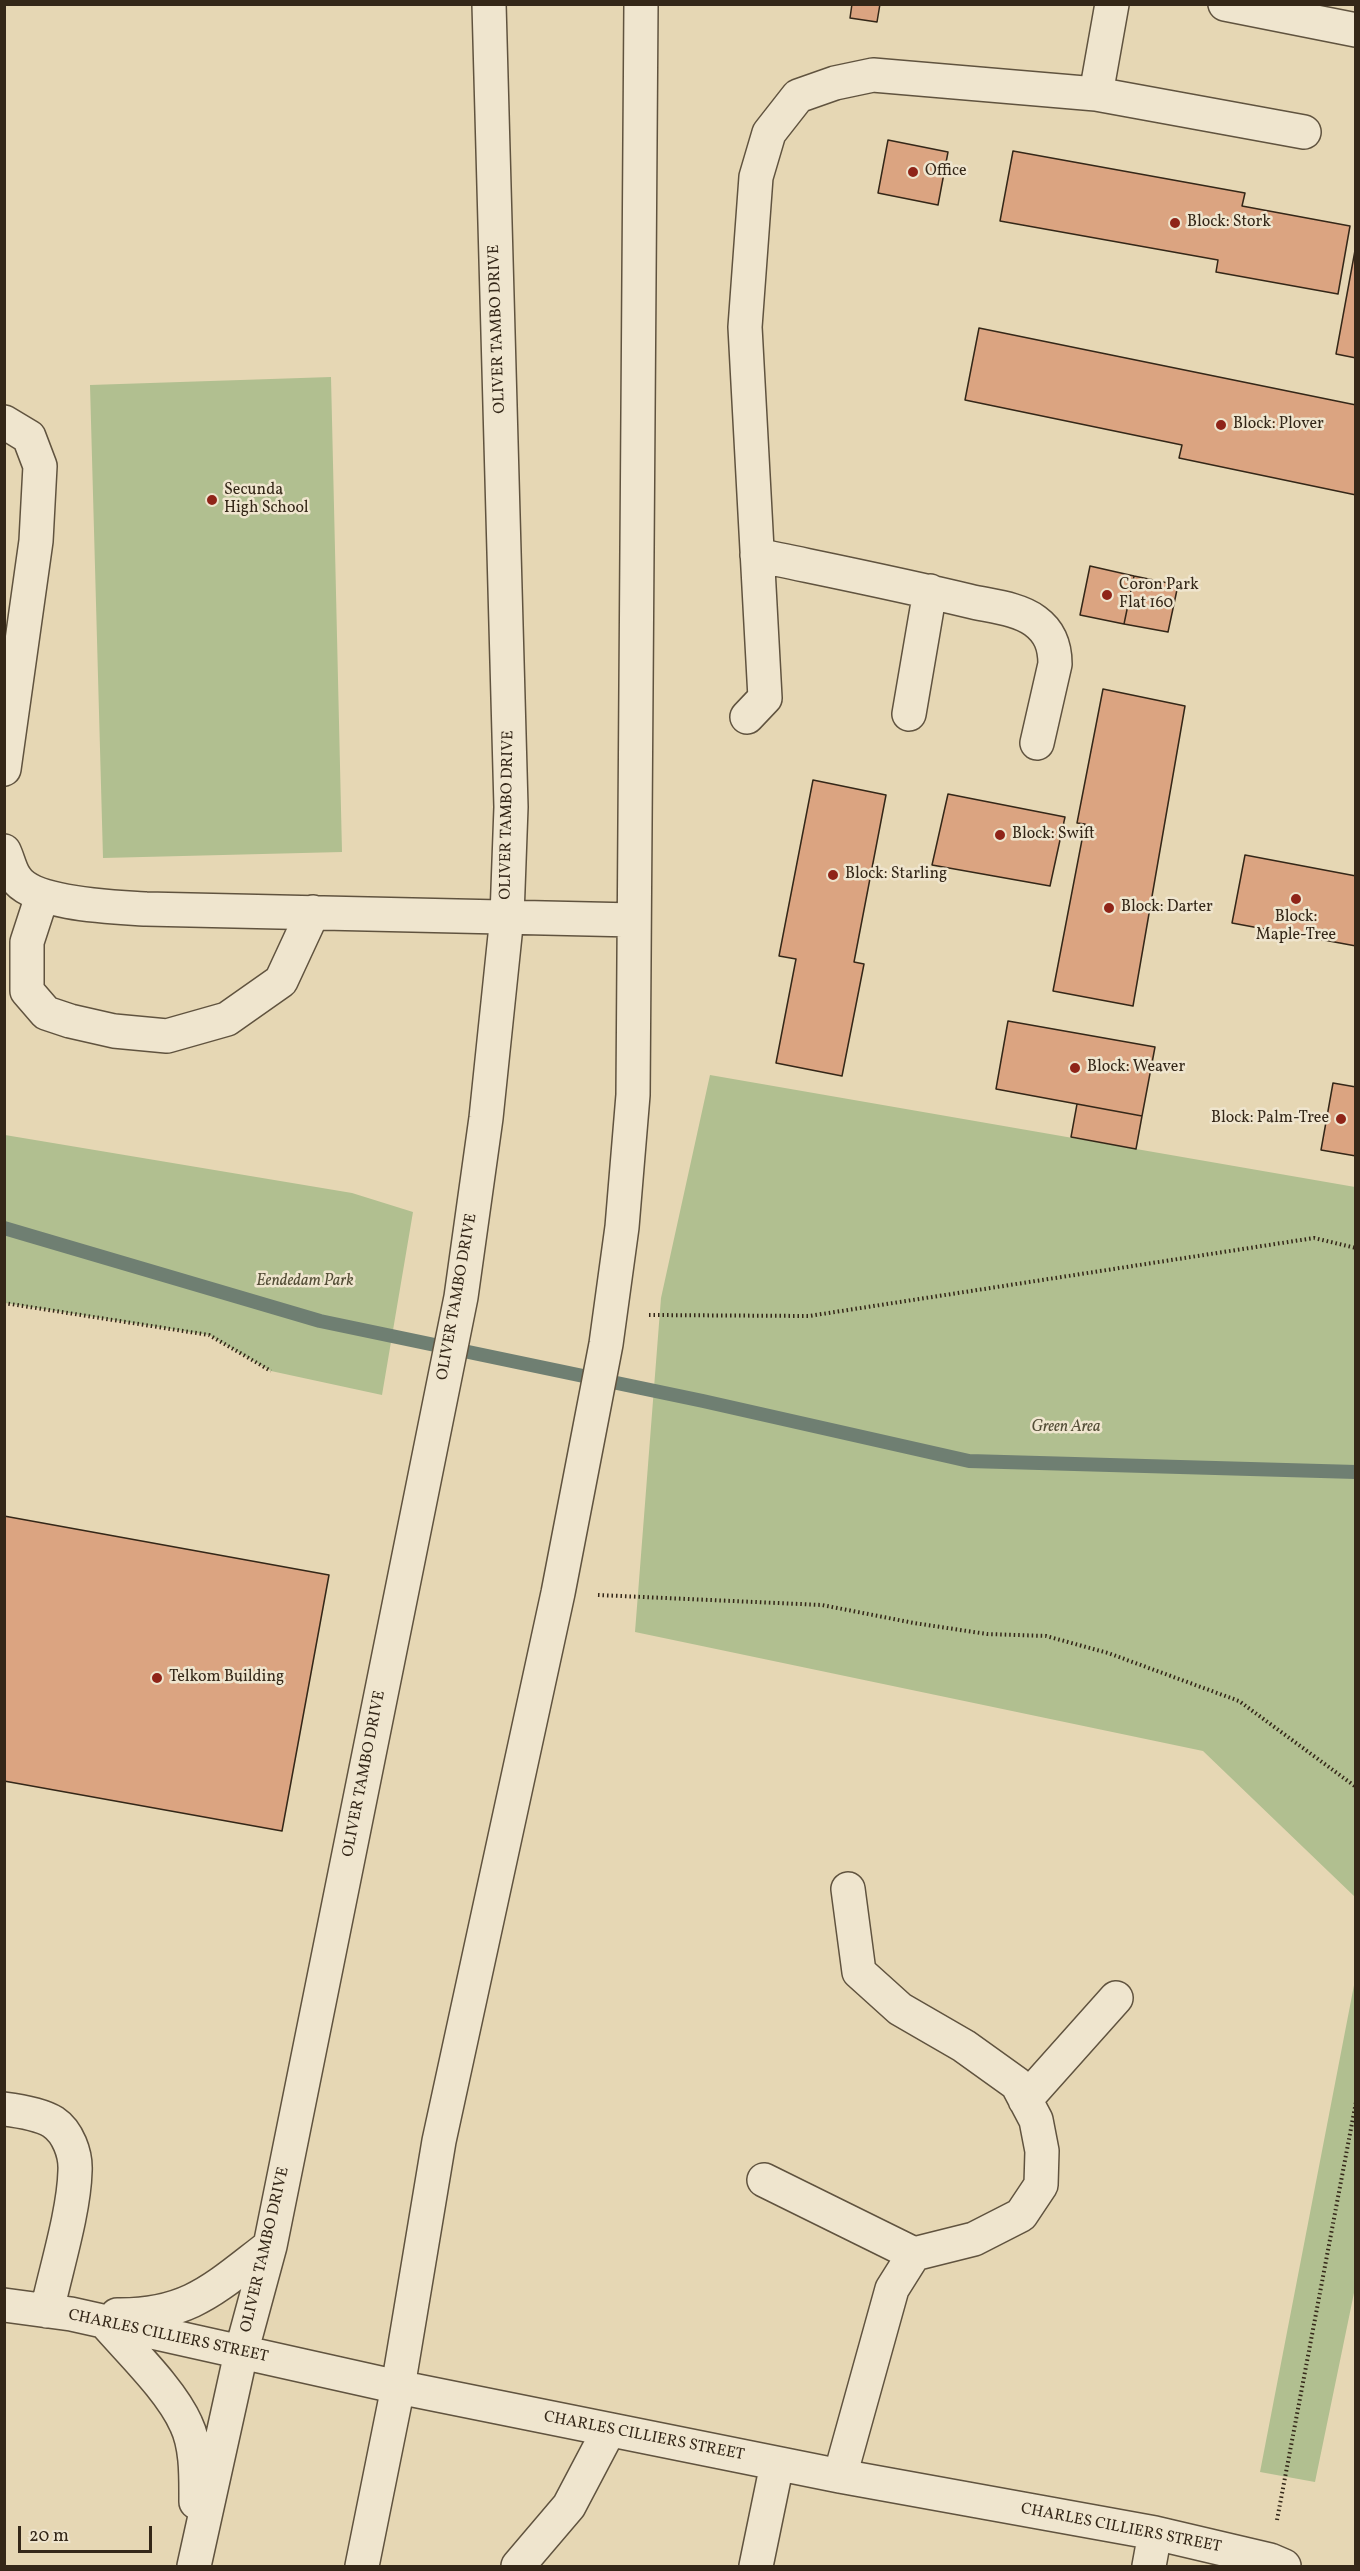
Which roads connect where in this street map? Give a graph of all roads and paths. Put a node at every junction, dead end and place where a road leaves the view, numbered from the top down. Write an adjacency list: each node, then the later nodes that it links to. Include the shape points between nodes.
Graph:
1 (489, 4): 18 (street, OLIVER TAMBO DRIVE, via 512,807)
2 (641, 4): 19 (street)
3 (1112, 4): 6 (street)
4 (1225, 4): 5 (street)
5 (1356, 30)
6 (1096, 94): 7 (street); 9 (street, via 873,75 798,96 769,133 756,177 745,327)
7 (1304, 132)
8 (4, 422): 14 (street, via 29,437 40,466 36,541)
9 (757, 555): 10 (street); 12 (street, via 765,698)
10 (930, 591): 11 (street); 13 (street, via 1015,612 1034,620 1049,634 1055,664)
11 (909, 714)
12 (747, 717)
13 (1037, 742)
14 (4, 769)
15 (4, 851): 16 (street, via 16,879)
16 (42, 896): 17 (street, via 85,905); 17 (street, via 27,942 27,991 39,1006 46,1013 70,1021 114,1031 167,1036 227,1019 281,981)
17 (313, 912): 18 (street)
18 (507, 916): 19 (street); 32 (street, OLIVER TAMBO DRIVE, via 486,1119 461,1297)
19 (634, 920): 22 (street, via 633,1095 622,1227)
20 (1356, 1248): 22 (path, via 1314,1238 809,1316)
21 (4, 1303): 23 (path, via 209,1335)
22 (608, 1330): 24 (street)
23 (271, 1371)
24 (558, 1593): 25 (path, via 822,1605 987,1634 1046,1636 1108,1653 1239,1701); 38 (street, via 439,2141)
25 (1356, 1787)
26 (848, 1889): 28 (street, via 859,1972 900,2009 964,2046 1017,2084)
27 (1116, 1998): 28 (street)
28 (1025, 2100): 33 (street, via 1036,2120 1042,2151 1041,2185 1021,2215 974,2239)
29 (1356, 2102): 43 (path)
30 (4, 2109): 35 (street, via 53,2122 73,2151 75,2171)
31 (764, 2180): 33 (street)
32 (270, 2246): 35 (street, via 211,2292 184,2306 130,2315); 37 (street, OLIVER TAMBO DRIVE)
33 (914, 2254): 41 (street, via 892,2289)
34 (4, 2305): 35 (street, CHARLES CILLIERS STREET)
35 (59, 2313): 36 (street, CHARLES CILLIERS STREET)
36 (105, 2322): 37 (street, CHARLES CILLIERS STREET); 44 (street, via 167,2394 187,2425 195,2465 197,2512)
37 (241, 2353): 38 (street, CHARLES CILLIERS STREET); 44 (street, OLIVER TAMBO DRIVE)
38 (398, 2387): 39 (street, CHARLES CILLIERS STREET); 45 (street)
39 (609, 2430): 40 (street, CHARLES CILLIERS STREET); 46 (street, via 569,2506)
40 (777, 2464): 41 (street, CHARLES CILLIERS STREET); 47 (street)
41 (840, 2476): 42 (street, CHARLES CILLIERS STREET)
42 (1155, 2533): 43 (street, CHARLES CILLIERS STREET); 48 (street)
43 (1277, 2563)
44 (193, 2566)
45 (362, 2566)
46 (518, 2566)
47 (756, 2566)
48 (1149, 2566)

